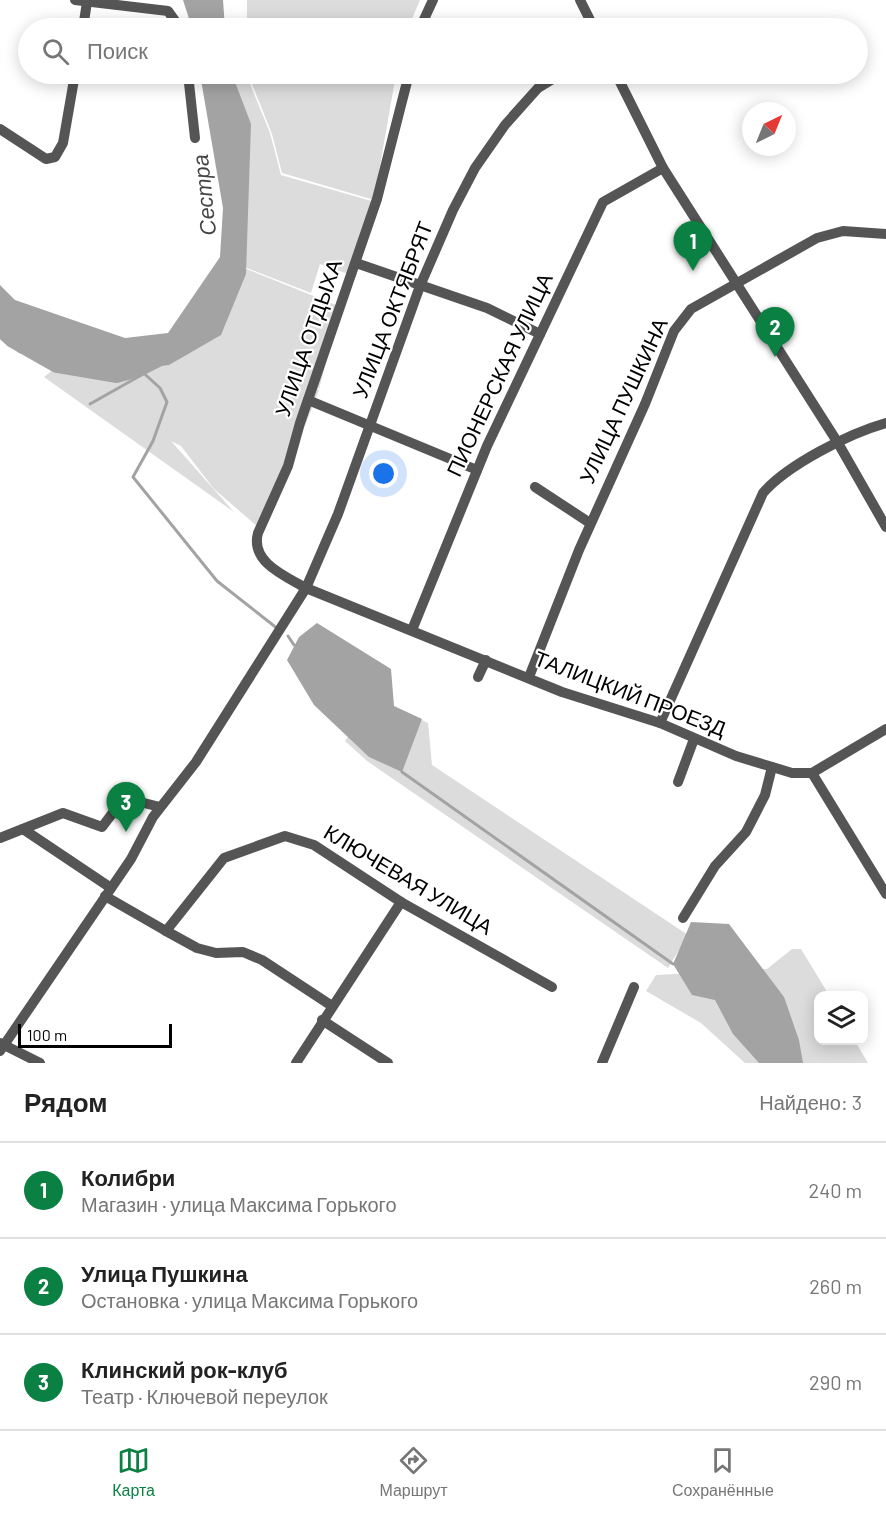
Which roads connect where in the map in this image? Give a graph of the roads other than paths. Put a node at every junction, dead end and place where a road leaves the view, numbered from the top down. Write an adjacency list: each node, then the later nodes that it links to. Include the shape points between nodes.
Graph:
1 (75, 0): 4 (street)
2 (433, 0): 7 (street)
3 (580, 0): 8 (street)
4 (87, 2): 5 (street); 6 (street, via 168,12)
5 (85, 18)
6 (172, 18)
7 (425, 18)
8 (589, 18)
9 (73, 84): 14 (street, via 63,143 55,157 46,159)
10 (189, 84): 15 (street)
11 (406, 84): 18 (street, УЛИЦА ОТДЫХА)
12 (547, 84): 20 (street, УЛИЦА ОКТЯБРЯТ, via 504,125 475,168)
13 (621, 84): 16 (street)
14 (0, 129)
15 (195, 138)
16 (663, 168): 19 (street); 21 (street, ПИОНЕРСКАЯ УЛИЦА, via 603,202)
17 (886, 234): 19 (street, УЛИЦА ПУШКИНА, via 843,231 817,238)
18 (356, 263): 20 (street); 22 (street, УЛИЦА ОТДЫХА)
19 (738, 283): 25 (street); 28 (street, УЛИЦА ПУШКИНА, via 691,309 674,331)
20 (420, 286): 21 (street, via 487,309); 24 (street, УЛИЦА ОКТЯБРЯТ)
21 (540, 334): 26 (street, ПИОНЕРСКАЯ УЛИЦА)
22 (308, 400): 24 (street); 30 (street, УЛИЦА ОТДЫХА, via 288,466 256,542 259,555)
23 (886, 423): 25 (street)
24 (369, 425): 26 (street); 30 (street, УЛИЦА ОКТЯБРЯТ, via 338,514)
25 (838, 443): 29 (street); 35 (street, via 775,479 764,493)
26 (477, 470): 31 (street, ПИОНЕРСКАЯ УЛИЦА)
27 (535, 488): 28 (street)
28 (590, 523): 34 (street, УЛИЦА ПУШКИНА)
29 (886, 527)
30 (306, 588): 31 (street, ТАЛИЦКИЙ ПРОЕЗД); 41 (street, УЛИЦА ОКТЯБРЯТ, via 196,762)
31 (412, 630): 32 (street, ТАЛИЦКИЙ ПРОЕЗД)
32 (486, 660): 33 (street); 34 (street, ТАЛИЦКИЙ ПРОЕЗД)
33 (478, 677)
34 (529, 677): 35 (street, ТАЛИЦКИЙ ПРОЕЗД, via 584,700)
35 (660, 723): 37 (street, ТАЛИЦКИЙ ПРОЕЗД)
36 (886, 729): 39 (street)
37 (694, 739): 38 (street, ТАЛИЦКИЙ ПРОЕЗД); 40 (street)
38 (772, 767): 39 (street, ТАЛИЦКИЙ ПРОЕЗД); 47 (street, via 765,795 746,832 715,866)
39 (812, 773): 45 (street)
40 (678, 782)
41 (160, 807): 42 (street, via 124,798 102,827 63,813); 44 (street, УЛИЦА ОКТЯБРЯТ)
42 (23, 829): 43 (street); 44 (street)
43 (0, 838)
44 (108, 892): 48 (street); 53 (street, УЛИЦА ОКТЯБРЯТ)
45 (886, 894)
46 (401, 902): 48 (street, КЛЮЧЕВАЯ УЛИЦА, via 314,845 285,836 224,858); 49 (street, КЛЮЧЕВАЯ УЛИЦА); 51 (street)
47 (683, 918)
48 (166, 931): 51 (street, via 207,951 252,956)
49 (552, 987)
50 (634, 987): 57 (street)
51 (332, 1006): 52 (street)
52 (322, 1020): 55 (street); 56 (street)
53 (1, 1046): 54 (street)
54 (40, 1063)
55 (296, 1063)
56 (388, 1063)
57 (602, 1063)

